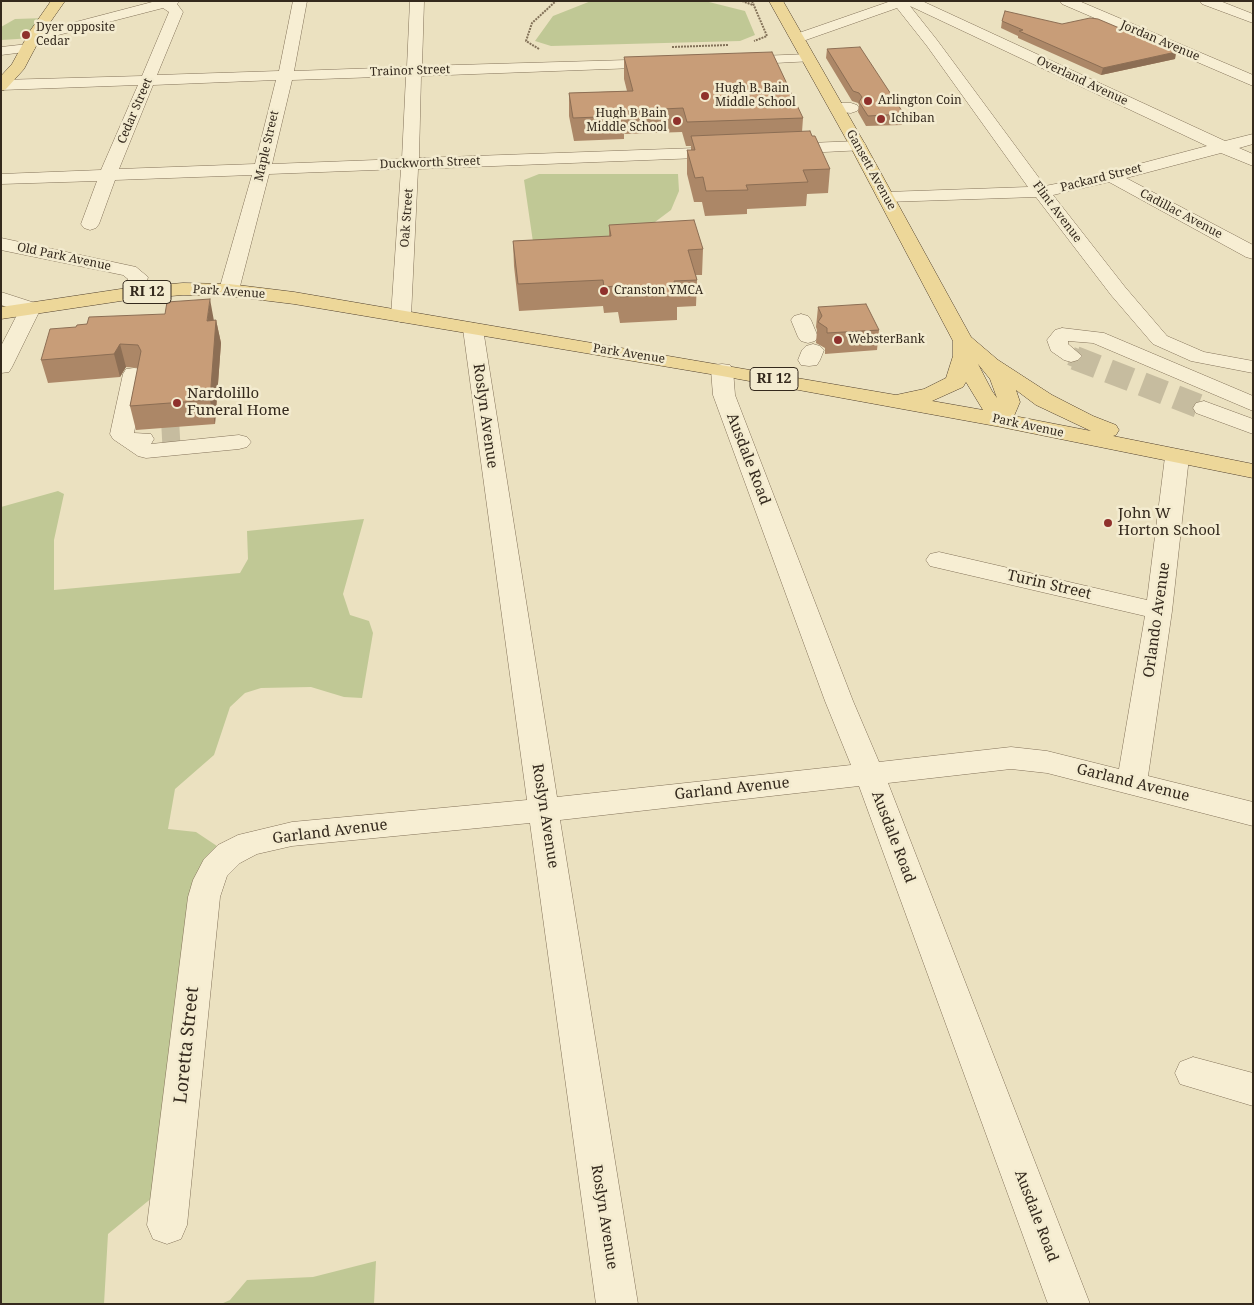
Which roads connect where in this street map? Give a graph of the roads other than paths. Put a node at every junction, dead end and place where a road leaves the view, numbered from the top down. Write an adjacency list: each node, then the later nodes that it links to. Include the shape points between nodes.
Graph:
1 (58, 1): 11 (main road)
2 (300, 1): 17 (street, Maple Street)
3 (417, 1): 16 (street, Oak Street)
4 (776, 1): 10 (main road, Gansett Avenue)
5 (1067, 1): 19 (street, Jordan Avenue)
6 (1207, 1): 9 (street)
7 (169, 2): 11 (street); 18 (street, Cedar Street, via 176,12)
8 (905, 2): 10 (street); 24 (street, Overland Avenue); 33 (street, Flint Avenue, via 979,116)
9 (1253, 19)
10 (798, 38): 13 (main road, Gansett Avenue)
11 (32, 43): 12 (street); 20 (main road)
12 (1, 52)
13 (808, 58): 14 (street); 22 (main road, Gansett Avenue, via 844,108)
14 (722, 61)
15 (674, 63): 16 (street, Trainor Street)
16 (415, 71): 17 (street, Trainor Street); 28 (street, Oak Street)
17 (284, 75): 18 (street, Trainor Street); 29 (street, Maple Street)
18 (148, 80): 20 (street, Trainor Street); 30 (street, Cedar Street)
19 (1253, 81)
20 (5, 85): 21 (street)
21 (1, 103)
22 (858, 137): 25 (street); 34 (main road, Gansett Avenue)
23 (1253, 139): 24 (street, Packard Street)
24 (1223, 147): 27 (street, Overland Avenue); 31 (street, Packard Street)
25 (767, 150)
26 (737, 151): 28 (street, Duckworth Street)
27 (1253, 161)
28 (410, 164): 29 (street, Duckworth Street); 43 (street, Oak Street)
29 (262, 169): 30 (street, Duckworth Street); 38 (street, Maple Street)
30 (108, 175): 32 (street, Duckworth Street); 35 (street, Cedar Street)
31 (1110, 176): 33 (street, Packard Street); 37 (street, Cadillac Avenue)
32 (1, 179)
33 (1041, 192): 34 (street, Packard Street); 50 (street, Flint Avenue, via 1160,340 1198,357)
34 (886, 197): 46 (main road, Gansett Avenue)
35 (90, 224)
36 (1, 244): 39 (street, Old Park Avenue, via 129,271 138,277)
37 (1253, 252)
38 (229, 290): 39 (main road, Park Avenue / RI 12); 43 (main road, Park Avenue / RI 12)
39 (134, 293): 41 (main road, Park Avenue / RI 12)
40 (1, 298): 41 (street)
41 (31, 308): 42 (main road, Park Avenue / RI 12); 45 (street)
42 (1, 312)
43 (400, 316): 44 (main road, Park Avenue / RI 12)
44 (473, 328): 51 (main road, Park Avenue / RI 12); 65 (street, Roslyn Avenue)
45 (11, 329): 49 (street)
46 (963, 348): 48 (main road, Gansett Avenue); 53 (main road, via 961,370 955,382 946,387 929,395 908,398); 56 (main road, Gansett Avenue, via 980,392)
47 (1071, 356): 54 (street, via 1058,347 1057,340 1062,334 1097,337 1130,352 1137,363 1208,391 1227,393)
48 (988, 361): 56 (main road, Gansett Avenue, via 1001,379 1009,402); 59 (main road, via 1064,411)
49 (1, 367)
50 (1253, 367)
51 (722, 370): 53 (main road, Park Avenue / RI 12); 63 (street, Ausdale Road, via 724,395)
52 (134, 374): 58 (street, via 122,434)
53 (874, 397): 56 (main road, Park Avenue / RI 12)
54 (1253, 404)
55 (1204, 408): 57 (street)
56 (1001, 420): 59 (main road, Park Avenue / RI 12)
57 (1253, 427)
58 (129, 440): 58 (street, via 146,451 240,435 171,437)
59 (1177, 457): 60 (main road, Park Avenue / RI 12); 62 (street, Orlando Avenue)
60 (1253, 471)
61 (939, 560): 62 (street, Turin Street)
62 (1159, 611): 64 (street, Orlando Avenue)
63 (870, 775): 64 (street, Garland Avenue, via 1011,758 1047,762); 65 (street, Garland Avenue); 72 (street, Ausdale Road)
64 (1132, 783): 66 (street, Garland Avenue)
65 (544, 810): 67 (street, Garland Avenue, via 292,834 249,844 229,854); 71 (street, Roslyn Avenue)
66 (1253, 814)
67 (215, 868): 70 (street, Loretta Street, via 204,896)
68 (1193, 1072): 69 (street)
69 (1253, 1090)
70 (167, 1225)
71 (618, 1304)
72 (1069, 1304)

